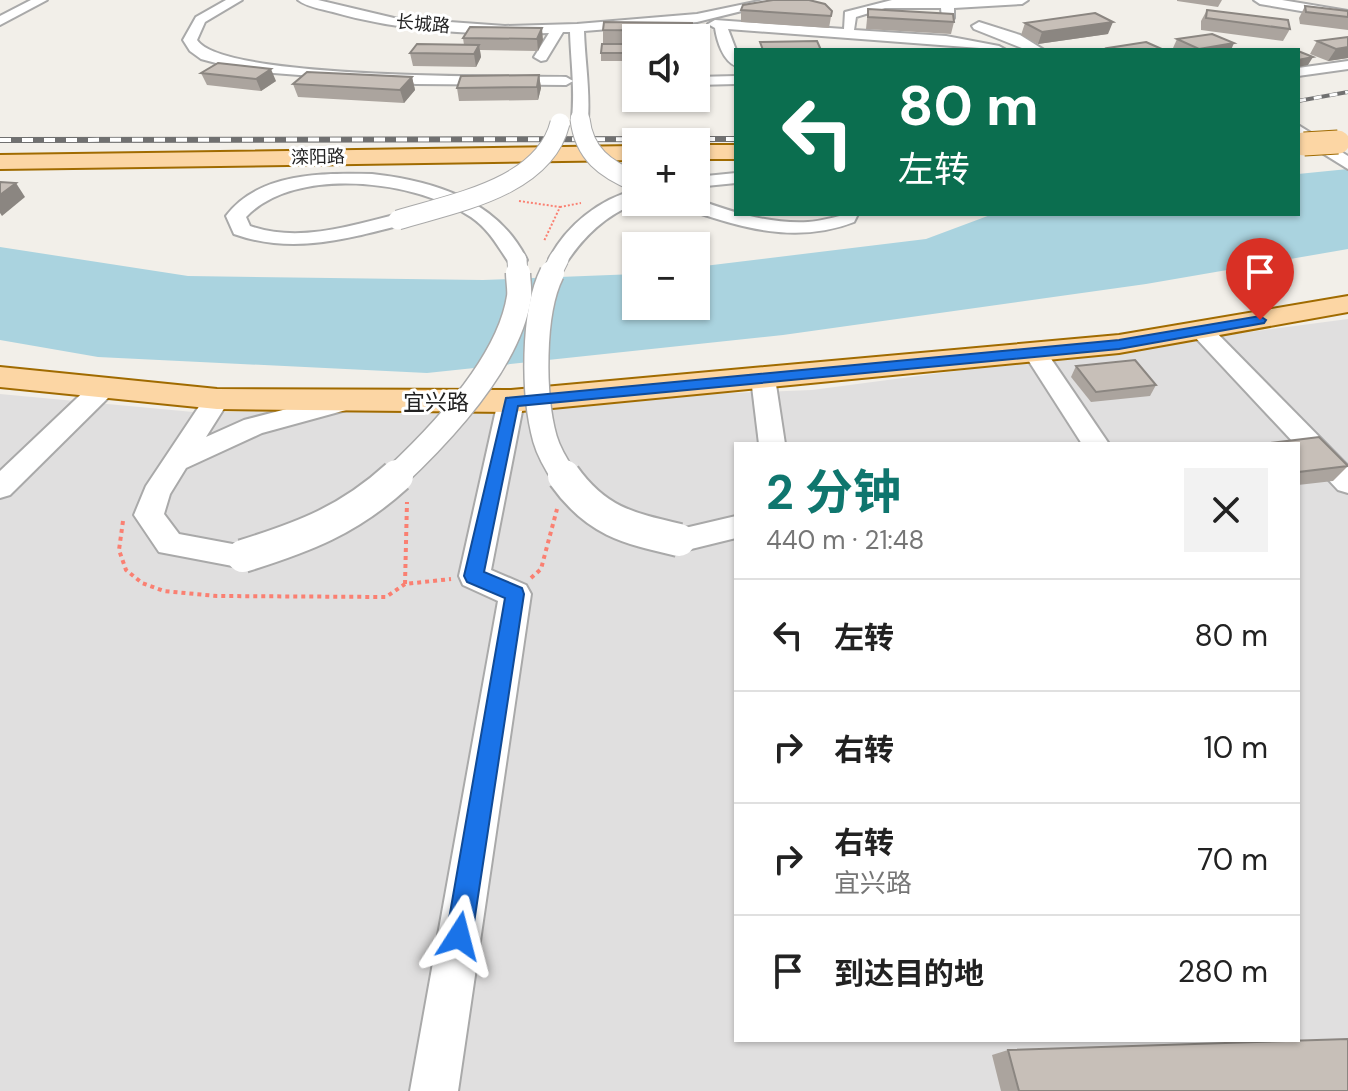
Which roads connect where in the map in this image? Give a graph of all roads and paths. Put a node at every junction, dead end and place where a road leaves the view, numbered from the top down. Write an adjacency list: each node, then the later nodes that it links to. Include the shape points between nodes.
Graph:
1 (41, 0): 12 (street)
2 (236, 0): 36 (street, via 194,26 190,40 200,52 246,67 394,73)
3 (304, 0): 16 (street, 长城路, via 439,32)
4 (781, 0): 11 (street, 长城路)
5 (1022, 0): 8 (street)
6 (1260, 0): 9 (street)
7 (637, 6): 14 (street)
8 (947, 11): 13 (street); 21 (street)
9 (1348, 15)
10 (525, 17): 20 (street)
11 (697, 18): 14 (street, 长城路); 15 (street)
12 (0, 21)
13 (850, 21)
14 (610, 25): 18 (street, 长城路)
15 (721, 25): 22 (street); 30 (street)
16 (461, 27): 20 (street, 长城路); 23 (street)
17 (1027, 27): 21 (street)
18 (577, 28): 19 (street, 长城路); 31 (street)
19 (558, 29): 20 (street, 长城路); 29 (street)
20 (505, 30)
21 (1002, 33): 24 (street); 28 (street)
22 (866, 36): 24 (street); 25 (street)
23 (448, 44)
24 (979, 44): 26 (street); 27 (street)
25 (900, 48)
26 (968, 48)
27 (992, 48)
28 (1033, 48)
29 (541, 57)
30 (734, 58)
31 (578, 62): 36 (street); 36 (street, via 583,81)
32 (1348, 65): 33 (street)
33 (1300, 72)
34 (734, 80): 35 (street)
35 (710, 81)
36 (566, 106): 45 (street, bridge, via 553,145 529,168 482,193 308,241 263,240 241,230 236,216 244,203 262,193); 46 (street, bridge, via 586,149)
37 (1319, 138): 43 (street)
38 (622, 153): 41 (main road, 滦阳路)
39 (734, 153): 42 (main road)
40 (622, 160): 45 (main road, 滦阳路)
41 (0, 162)
42 (716, 164)
43 (1348, 164)
44 (0, 168): 45 (main road, 滦阳路)
45 (345, 171): 51 (street, via 439,195 476,211)
46 (622, 175)
47 (516, 201): 51 (path, via 560,207)
48 (622, 203): 51 (street)
49 (710, 211): 50 (street, via 802,228 832,226)
50 (848, 216)
51 (537, 250): 64 (street, bridge, via 505,338 478,386); 65 (street, bridge, via 546,285 538,390 545,441)
52 (1348, 304): 53 (main road, 宜兴路)
53 (1201, 330): 54 (main road, 宜兴路); 66 (street)
54 (1035, 352): 56 (main road, 宜兴路); 62 (street)
55 (0, 377): 57 (main road, 宜兴路)
56 (763, 378): 60 (main road, 宜兴路); 61 (street)
57 (104, 387): 58 (main road, 宜兴路); 67 (street)
58 (217, 399): 59 (main road, 宜兴路); 63 (street)
59 (348, 401): 60 (main road, 宜兴路); 63 (street, via 253,426)
60 (511, 401): 70 (street)
61 (772, 442)
62 (1095, 442)
63 (178, 461): 64 (street, bridge, via 156,493 149,515 170,544 243,556 309,535 374,497)
64 (408, 465): 70 (path, via 405,584)
65 (566, 480): 68 (street, bridge, via 601,515 636,531 679,540); 69 (path)
66 (1348, 483)
67 (0, 488)
68 (734, 527)
69 (541, 569)
70 (474, 576): 71 (street, via 515,594)
71 (434, 1091)

